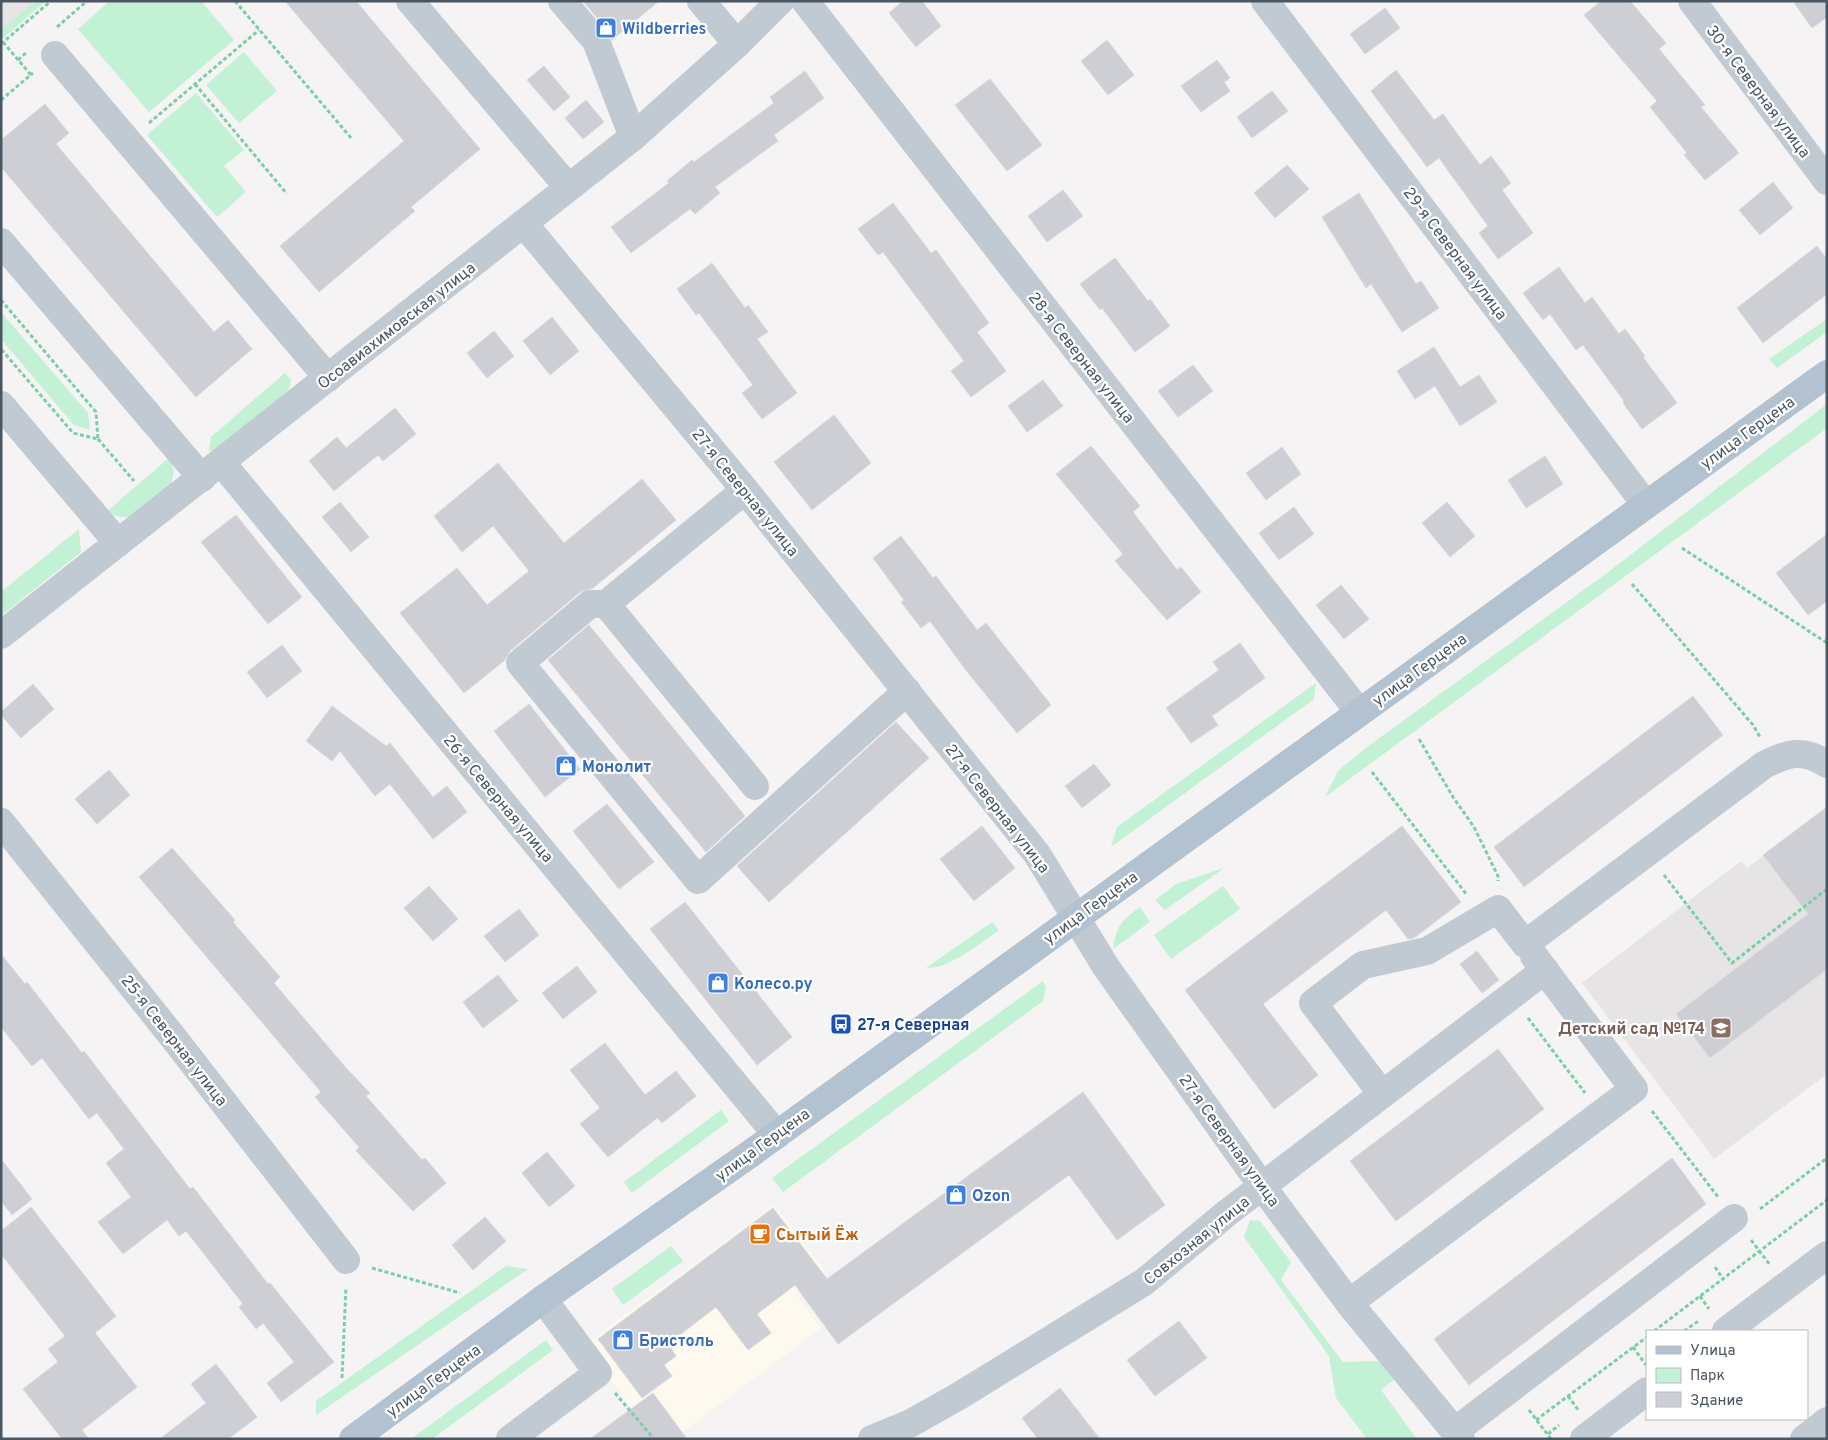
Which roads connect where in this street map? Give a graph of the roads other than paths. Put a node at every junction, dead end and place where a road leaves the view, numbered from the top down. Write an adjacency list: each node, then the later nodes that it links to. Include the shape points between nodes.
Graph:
1 (410, 1): 12 (street)
2 (562, 1): 10 (street, via 596,41)
3 (701, 1): 8 (street)
4 (780, 1): 8 (street, Осоавиахимовская улица)
5 (805, 1): 25 (street, 28-я Северная улица)
6 (1265, 1): 20 (street, 29-я Северная улица)
7 (1692, 1): 11 (street, 30-я Северная улица)
8 (737, 44): 10 (street, Осоавиахимовская улица)
9 (55, 55): 16 (street)
10 (633, 137): 12 (street, Осоавиахимовская улица)
11 (1827, 181)
12 (568, 187): 13 (street, Осоавиахимовская улица)
13 (524, 224): 16 (street, Осоавиахимовская улица); 19 (street, 27-я Северная улица)
14 (1, 242): 18 (street, 26-я Северная улица)
15 (1827, 374): 20 (main road, улица Герцена)
16 (328, 378): 18 (street, Осоавиахимовская улица)
17 (1, 405): 21 (street)
18 (211, 470): 21 (street, Осоавиахимовская улица); 33 (street, 26-я Северная улица)
19 (745, 490): 22 (street); 24 (street, 27-я Северная улица)
20 (1646, 504): 25 (main road, улица Герцена)
21 (118, 543): 23 (street, Осоавиахимовская улица)
22 (606, 604): 24 (street, via 590,604 520,663 698,880); 27 (street)
23 (1, 635)
24 (907, 691): 29 (street, 27-я Северная улица, via 1037,854)
25 (1359, 712): 29 (main road, улица Герцена)
26 (1827, 764): 30 (street, via 1803,754 1786,754 1764,764)
27 (755, 786)
28 (1, 822): 37 (street, 25-я Северная улица)
29 (1075, 918): 33 (main road, улица Герцена); 34 (street, 27-я Северная улица, via 1106,967)
30 (1525, 944): 31 (street); 32 (street, via 1491,913 1427,951 1363,965 1313,1004)
31 (1545, 970): 32 (street, Совхозная улица); 39 (street, via 1634,1089)
32 (1382, 1094): 34 (street, Совхозная улица)
33 (776, 1134): 38 (main road, улица Герцена)
34 (1262, 1186): 39 (street, 27-я Северная улица); 46 (street, Совхозная улица, via 1122,1297 919,1418)
35 (1737, 1222): 43 (street, via 1512,1387)
36 (1827, 1255): 40 (street)
37 (346, 1260)
38 (543, 1299): 44 (main road, улица Герцена); 45 (street, via 598,1373)
39 (1349, 1303): 43 (street, 27-я Северная улица)
40 (1727, 1330)
41 (1646, 1392): 47 (street)
42 (1827, 1421): 48 (street)
43 (1458, 1435)
44 (354, 1439)
45 (510, 1439)
46 (872, 1439)
47 (1584, 1439)
48 (1804, 1439)

